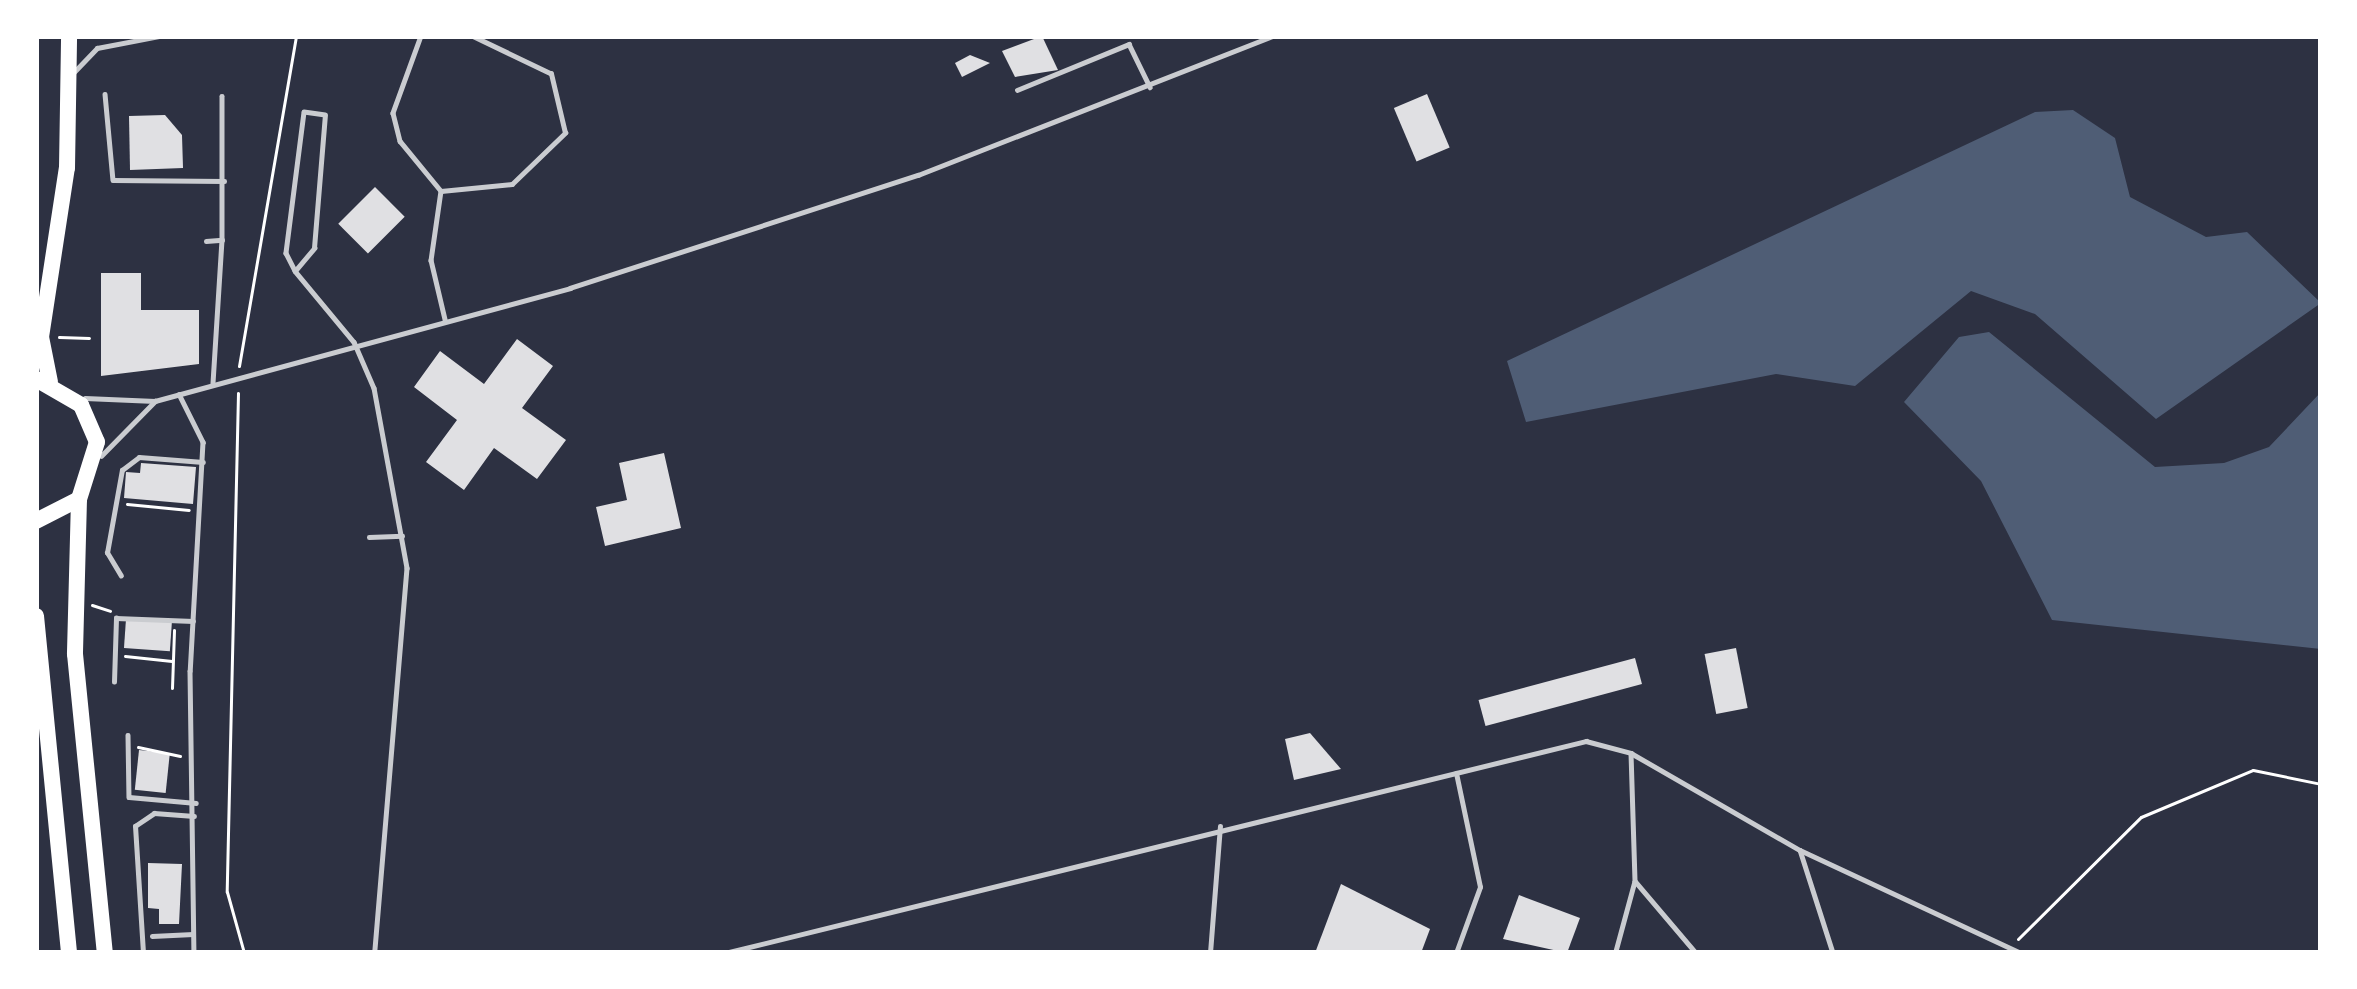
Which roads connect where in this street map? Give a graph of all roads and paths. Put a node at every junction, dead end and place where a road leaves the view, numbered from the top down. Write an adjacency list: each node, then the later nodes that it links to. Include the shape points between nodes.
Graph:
1 (69, 36): 9 (main road)
2 (105, 36): 8 (lane)
3 (160, 36): 8 (lane)
4 (296, 36): 23 (path)
5 (421, 36): 15 (lane, via 393,113)
6 (472, 36): 15 (lane, via 550,74 565,133 512,184)
7 (1274, 36): 10 (lane)
8 (105, 48): 9 (lane, via 80,58)
9 (68, 85): 24 (main road, via 62,218 43,307)
10 (1150, 88): 11 (lane, via 1129,44); 19 (lane, via 918,175)
11 (1017, 90)
12 (105, 94): 14 (lane, via 112,180)
13 (222, 97): 14 (lane)
14 (224, 181): 16 (lane)
15 (441, 191): 19 (lane, via 431,260)
16 (222, 240): 17 (lane); 25 (lane)
17 (206, 241)
18 (295, 271): 18 (lane, via 286,253 304,112 325,116 314,248); 22 (lane)
19 (445, 320): 22 (lane)
20 (58, 337): 21 (path)
21 (88, 338)
22 (354, 342): 23 (lane); 35 (lane, via 374,388)
23 (238, 377): 25 (lane); 65 (path, via 227,892)
24 (43, 380): 27 (main road)
25 (212, 383): 26 (lane)
26 (179, 394): 28 (lane); 29 (lane)
27 (73, 397): 28 (lane); 30 (main road, via 91,421)
28 (155, 401): 30 (lane, via 120,426)
29 (203, 462): 33 (lane); 37 (lane, via 140,457 122,470 107,553)
30 (96, 464): 31 (main road)
31 (79, 499): 34 (main road); 62 (main road, via 75,654)
32 (121, 500): 33 (path)
33 (200, 511): 41 (lane)
34 (36, 521)
35 (402, 536): 36 (lane); 66 (lane)
36 (369, 537)
37 (121, 576)
38 (90, 604): 39 (path)
39 (111, 612)
40 (36, 616): 61 (main road)
41 (193, 621): 45 (lane, via 116,619); 53 (lane)
42 (174, 626): 44 (path)
43 (119, 639): 44 (path, via 118,655)
44 (172, 661): 46 (path)
45 (114, 682)
46 (172, 688)
47 (128, 735): 53 (lane, via 129,797)
48 (136, 748): 50 (path)
49 (1631, 753): 51 (lane, via 1586,741); 56 (lane); 57 (lane)
50 (180, 755)
51 (1456, 773): 55 (lane); 69 (lane, via 1480,887)
52 (2321, 784): 60 (path, via 2253,770 2141,817)
53 (196, 803): 54 (lane)
54 (194, 816): 58 (lane); 63 (lane, via 154,813 135,826)
55 (1220, 826): 67 (lane); 68 (lane)
56 (1800, 850): 60 (lane); 72 (lane)
57 (1635, 881): 70 (lane); 71 (lane)
58 (193, 934): 59 (lane); 64 (lane)
59 (152, 936)
60 (2012, 944): 73 (lane)
61 (68, 953)
62 (105, 953)
63 (143, 953)
64 (194, 953)
65 (244, 953)
66 (375, 953)
67 (725, 953)
68 (1210, 953)
69 (1456, 953)
70 (1615, 953)
71 (1696, 953)
72 (1833, 953)
73 (2021, 953)

